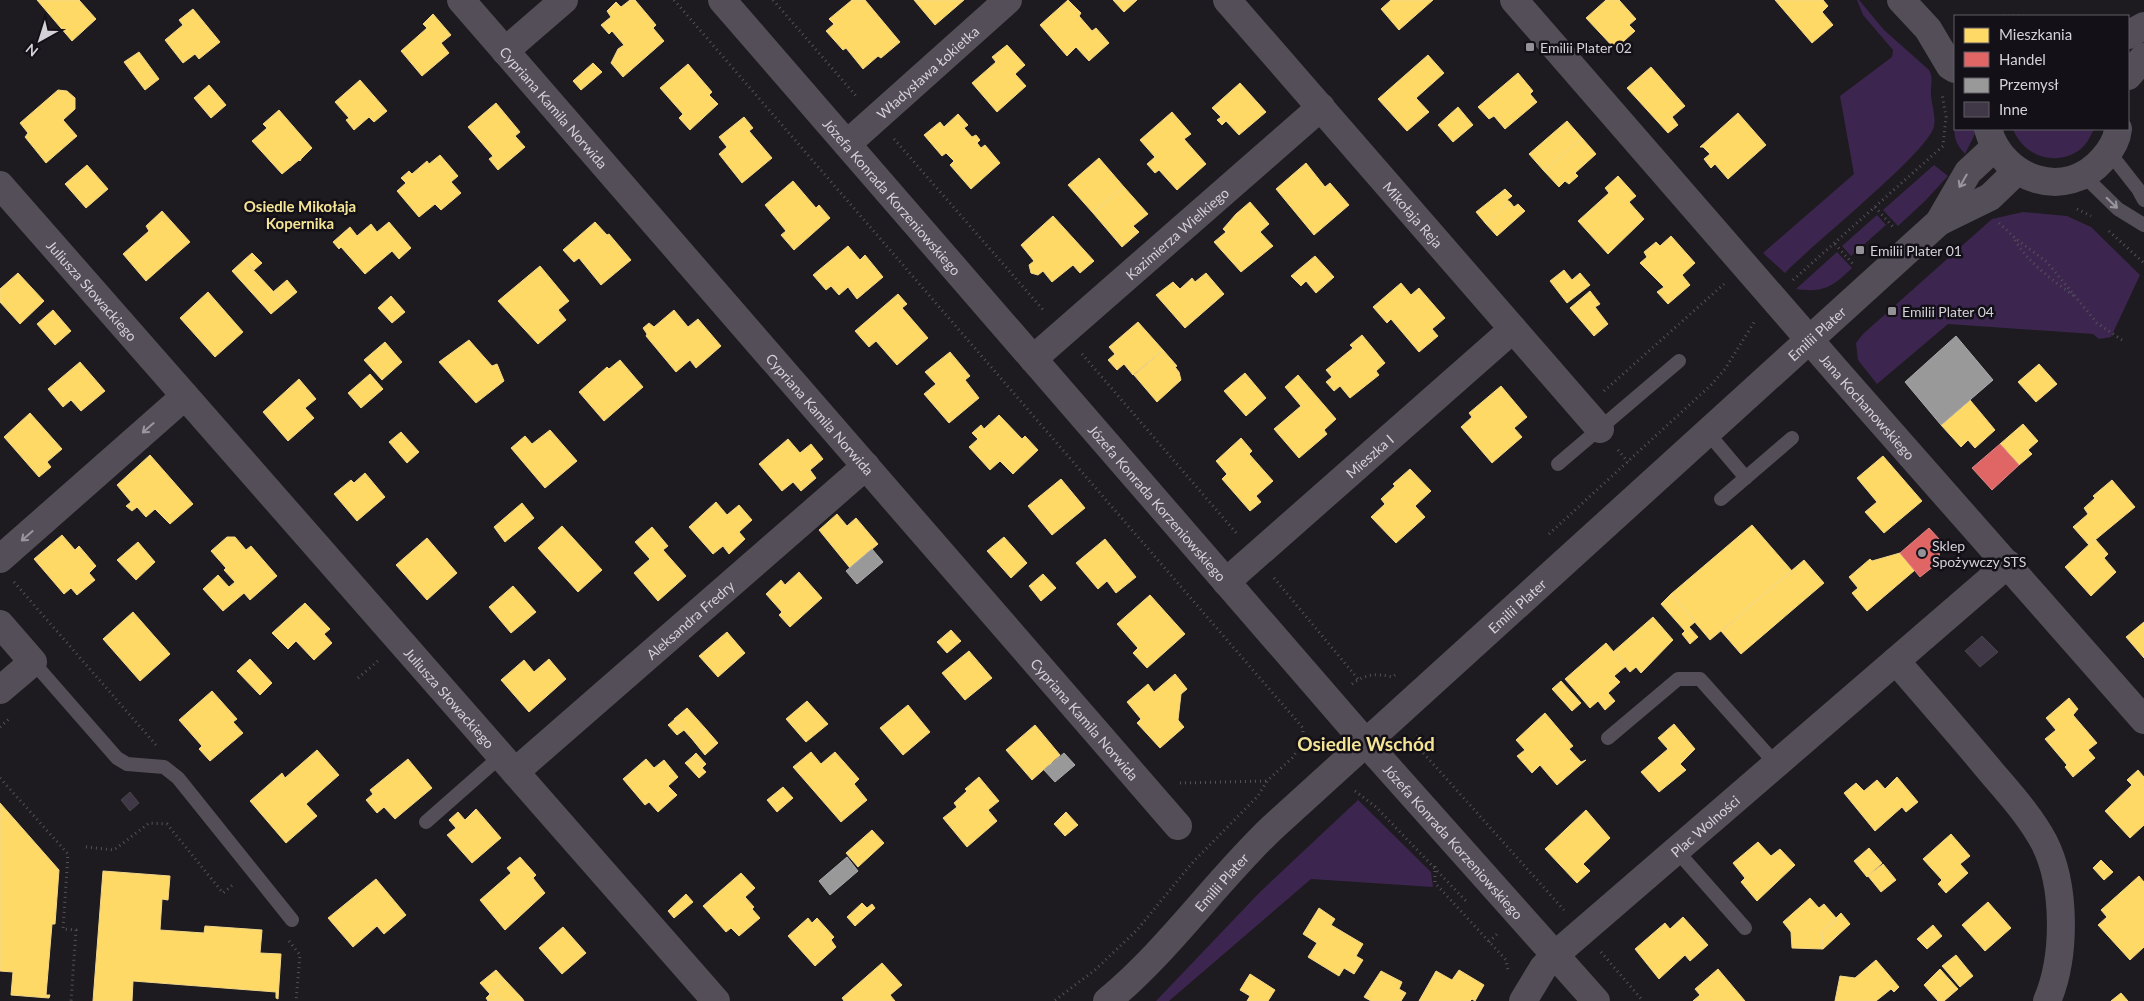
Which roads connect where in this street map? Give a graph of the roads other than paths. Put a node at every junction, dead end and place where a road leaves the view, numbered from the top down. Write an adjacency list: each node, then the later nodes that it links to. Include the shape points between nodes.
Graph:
1 (461, 0): 12 (street, Cypriana Kamila Norwida)
2 (564, 0): 12 (street)
3 (722, 0): 19 (street, Józefa Konrada Korzeniowskiego)
4 (1008, 0): 19 (street, Władysława Łokietka)
5 (1227, 0): 16 (street, Mikołaja Reja)
6 (1514, 0): 27 (street, Jana Kochanowskiego)
7 (1900, 0): 9 (street)
8 (2144, 26): 10 (street)
9 (1928, 29): 11 (street); 14 (street)
10 (2129, 34)
11 (1954, 35)
12 (505, 51): 35 (street, Cypriana Kamila Norwida)
13 (2144, 57): 15 (street)
14 (1953, 68)
15 (2129, 75)
16 (1320, 108): 26 (street, Mikołaja Reja); 28 (street, Kazimierza Wielkiego)
17 (1992, 138): 20 (street, via 2004,160); 24 (street, Emilii Plater, one-way to 24)
18 (2114, 140): 21 (street, via 2098,166); 23 (lane)
19 (847, 144): 28 (street, Józefa Konrada Korzeniowskiego)
20 (2017, 171): 21 (street, via 2033,179 2050,182); 24 (street, Emilii Plater, via 1990,197)
21 (2083, 176): 25 (lane, one-way to 25, via 2118,209)
22 (0, 185): 30 (street, Juliusza Słowackiego)
23 (2144, 200)
24 (1938, 222): 27 (street, Emilii Plater)
25 (2144, 226)
26 (1513, 328): 31 (street, Mikołaja Reja); 40 (street, Mieszka I)
27 (1809, 339): 32 (street, Emilii Plater); 38 (street, Jana Kochanowskiego)
28 (1033, 359): 40 (street, Józefa Konrada Korzeniowskiego)
29 (1679, 361): 31 (lane)
30 (185, 396): 39 (street, one-way to 39); 48 (street, Juliusza Słowackiego)
31 (1592, 420): 34 (lane)
32 (1707, 432): 36 (lane); 47 (street, Emilii Plater)
33 (1792, 438): 36 (lane)
34 (1558, 464)
35 (866, 466): 48 (street, Aleksandra Fredry); 51 (street, Cypriana Kamila Norwida)
36 (1746, 478): 37 (lane)
37 (1721, 499)
38 (2008, 564): 42 (street, Plac Wolności); 45 (street, Jana Kochanowskiego)
39 (6, 570)
40 (1226, 582): 47 (street, Józefa Konrada Korzeniowskiego)
41 (0, 624): 43 (street)
42 (1896, 661): 49 (street, Plac Wolności); 60 (street, via 2026,814 2045,844 2054,868 2061,919 2060,951)
43 (33, 662): 44 (street); 53 (lane, via 117,758 127,764 164,767 178,778)
44 (0, 690)
45 (2144, 720)
46 (1608, 738): 49 (lane, via 1678,679 1700,679)
47 (1366, 743): 55 (street, Józefa Konrada Korzeniowskiego); 57 (street, Emilii Plater, via 1246,852 1134,979)
48 (508, 764): 50 (lane); 56 (street, Juliusza Słowackiego)
49 (1776, 764): 52 (street, Plac Wolności)
50 (426, 822)
51 (1178, 826)
52 (1676, 850): 54 (lane); 55 (street, Plac Wolności)
53 (292, 920)
54 (1745, 928)
55 (1555, 955): 58 (street, Plac Wolności); 59 (street, Józefa Konrada Korzeniowskiego)
56 (716, 1001)
57 (1107, 1001)
58 (1523, 1001)
59 (1596, 1001)
60 (2048, 1001)

